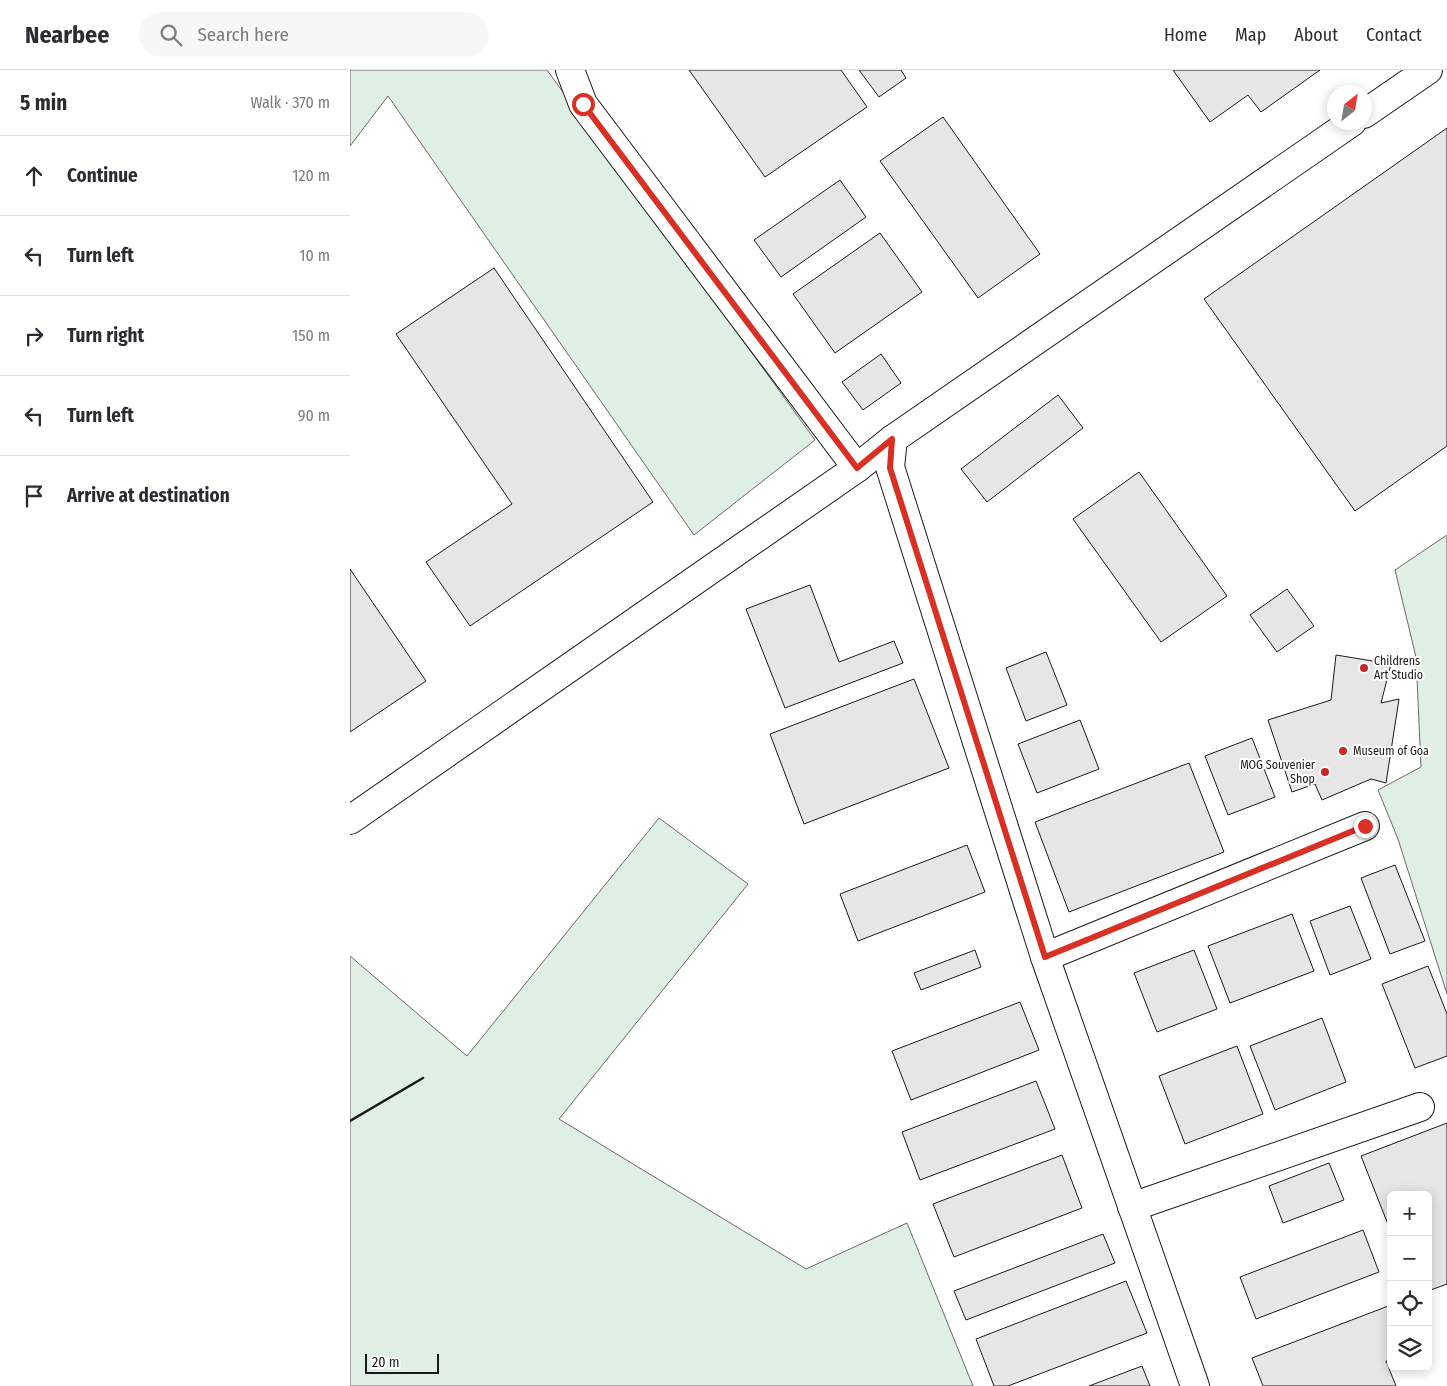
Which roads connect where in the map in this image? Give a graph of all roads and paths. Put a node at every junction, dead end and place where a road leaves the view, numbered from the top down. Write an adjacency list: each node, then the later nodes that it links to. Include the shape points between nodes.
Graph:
1 (570, 70): 6 (street, via 583,104)
2 (1414, 74): 3 (street)
3 (1372, 108)
4 (1340, 130): 5 (street)
5 (892, 439): 6 (street); 9 (street, via 890,468)
6 (857, 468): 7 (street)
7 (350, 820)
8 (1365, 826): 9 (street)
9 (1045, 957): 11 (street)
10 (1420, 1107): 11 (street)
11 (1132, 1207): 12 (street)
12 (1195, 1386)

